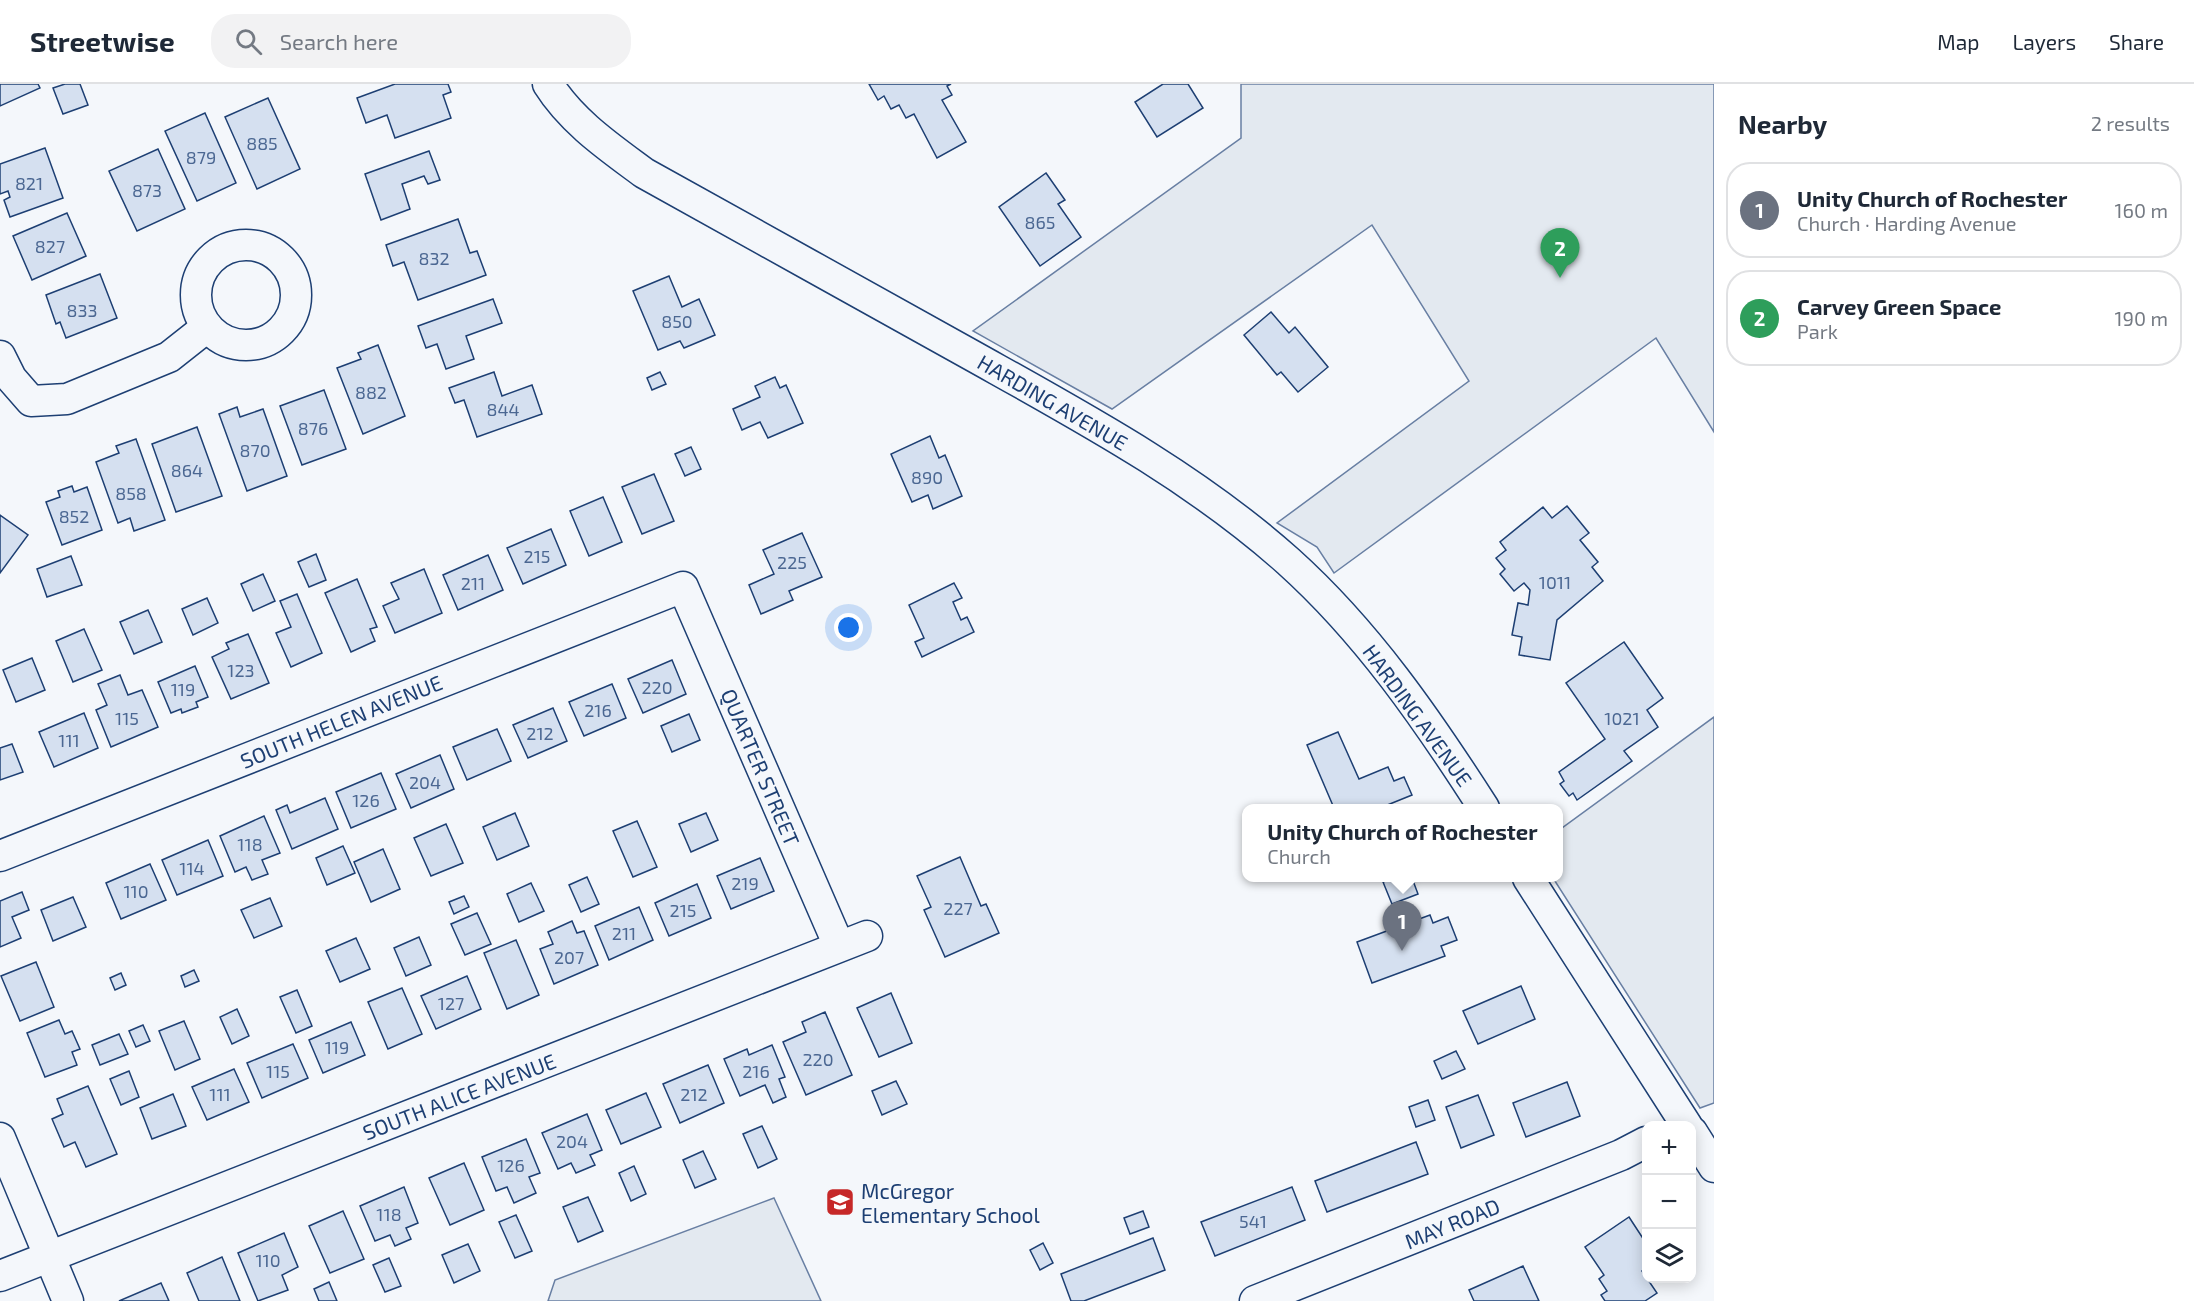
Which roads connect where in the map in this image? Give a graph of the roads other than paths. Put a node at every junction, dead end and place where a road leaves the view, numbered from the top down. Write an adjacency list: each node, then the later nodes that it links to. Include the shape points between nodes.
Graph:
1 (548, 84): 5 (street, HARDING AVENUE, via 577,120 644,173 1033,389 1165,467 1225,510 1288,561 1347,620 1402,686)
2 (207, 327): 3 (street, via 169,357 67,399 31,401 11,378)
3 (0, 356)
4 (683, 587): 6 (street, SOUTH HELEN AVENUE); 9 (street, QUARTER STREET)
5 (1481, 804)
6 (0, 856)
7 (1531, 882): 10 (street)
8 (867, 936): 9 (street, SOUTH ALICE AVENUE)
9 (839, 946): 15 (street, SOUTH ALICE AVENUE)
10 (1680, 1121)
11 (0, 1138): 15 (street)
12 (1696, 1143): 14 (street)
13 (1642, 1144): 18 (street, MAY ROAD)
14 (1714, 1167)
15 (50, 1256): 16 (street, SOUTH ALICE AVENUE); 17 (street)
16 (0, 1276)
17 (68, 1301)
18 (1255, 1301)

